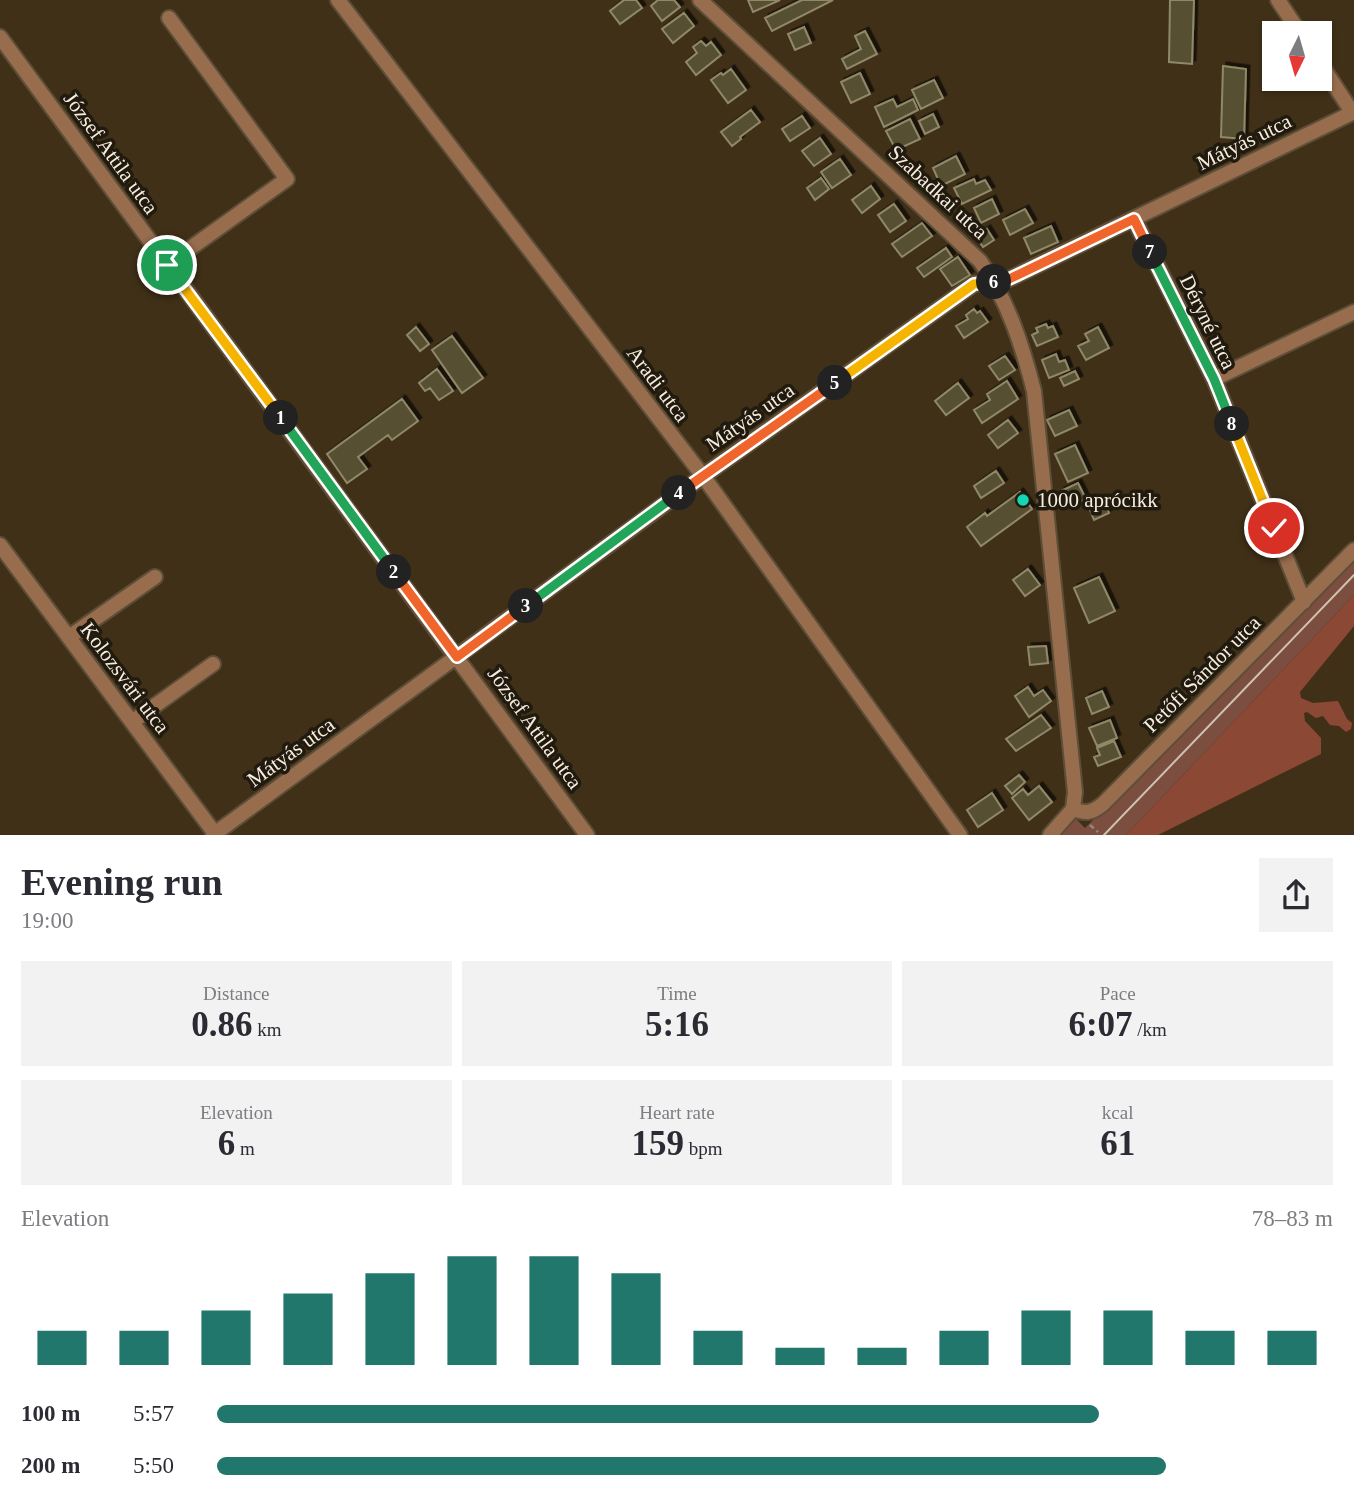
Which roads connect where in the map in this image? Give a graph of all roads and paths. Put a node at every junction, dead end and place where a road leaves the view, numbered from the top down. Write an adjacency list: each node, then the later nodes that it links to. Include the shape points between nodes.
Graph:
1 (338, 0): 14 (street, Aradi utca)
2 (700, 0): 11 (street, Szabadkai utca, via 980,261)
3 (1278, 0): 5 (street)
4 (169, 18): 10 (street, via 287,179)
5 (1292, 21)
6 (0, 37): 10 (street, József Attila utca)
7 (1332, 81): 8 (street)
8 (1353, 112): 9 (street, Mátyás utca)
9 (1134, 219): 11 (street, Mátyás utca); 13 (street, Déryné utca)
10 (167, 265): 20 (street, József Attila utca)
11 (995, 282): 14 (street, Mátyás utca, via 974,284); 23 (street, Szabadkai utca, via 1023,348 1034,391 1075,792)
12 (1354, 312): 13 (street)
13 (1214, 379): 18 (street, Déryné utca)
14 (703, 476): 20 (street, Mátyás utca); 28 (street, Aradi utca)
15 (0, 545): 19 (street, Kolozsvári utca)
16 (1354, 550): 18 (street, Petőfi Sándor utca)
17 (155, 578): 19 (street)
18 (1304, 602): 23 (street, Petőfi Sándor utca, via 1103,804 1093,812)
19 (69, 638): 22 (street, Kolozsvári utca)
20 (457, 657): 26 (street, Mátyás utca); 27 (street, József Attila utca)
21 (213, 664): 22 (street)
22 (132, 722): 26 (street, Kolozsvári utca)
23 (1073, 809): 29 (street)
24 (1089, 824): 25 (path)
25 (1098, 832)
26 (215, 834)
27 (587, 835)
28 (960, 835)
29 (1050, 835)

